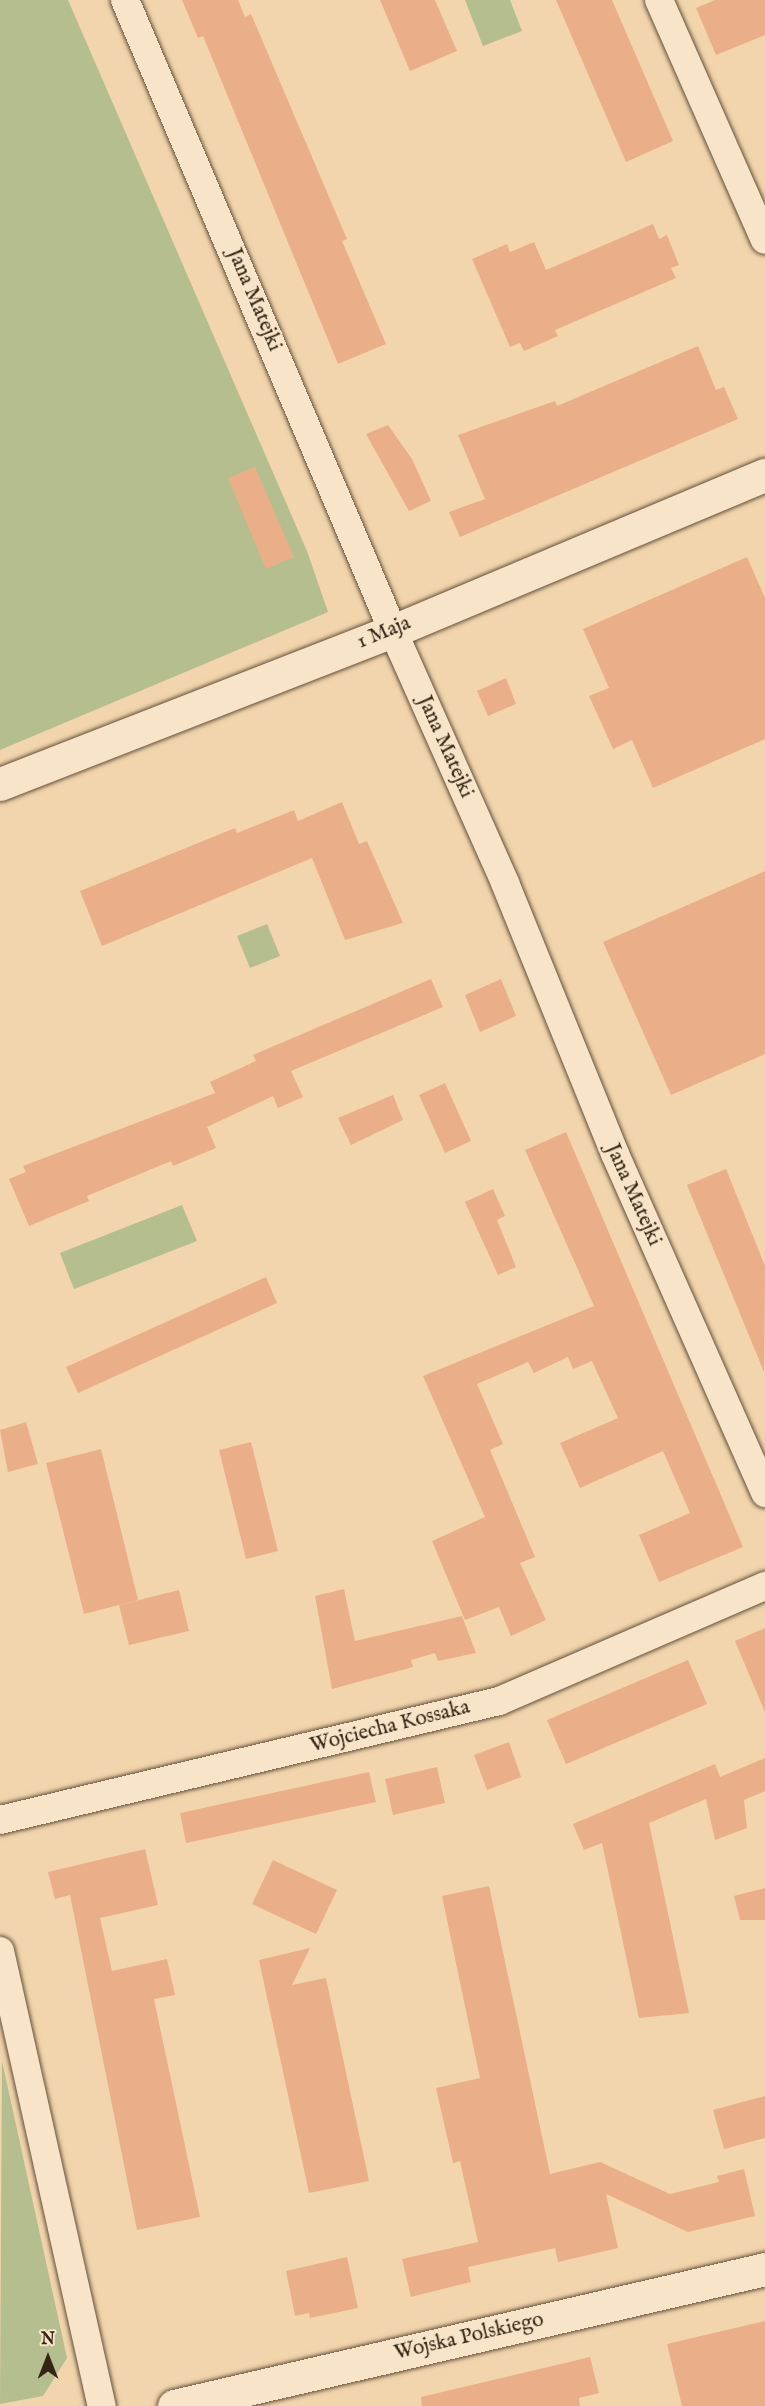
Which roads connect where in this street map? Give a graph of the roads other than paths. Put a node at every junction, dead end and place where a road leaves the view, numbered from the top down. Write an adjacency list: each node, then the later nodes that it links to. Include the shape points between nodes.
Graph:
1 (126, 0): 5 (street, Jana Matejki)
2 (659, 0): 3 (street)
3 (765, 240)
4 (765, 475): 5 (street, 1 Maja)
5 (393, 631): 6 (street, 1 Maja); 7 (street, Jana Matejki, via 505,883 615,1154)
6 (0, 784)
7 (765, 1493)
8 (765, 1586): 9 (street, Wojciecha Kossaka, via 499,1701)
9 (0, 1820)
10 (0, 1951): 12 (street)
11 (765, 2269): 13 (street, Wojska Polskiego)
12 (102, 2406)
13 (174, 2406)

